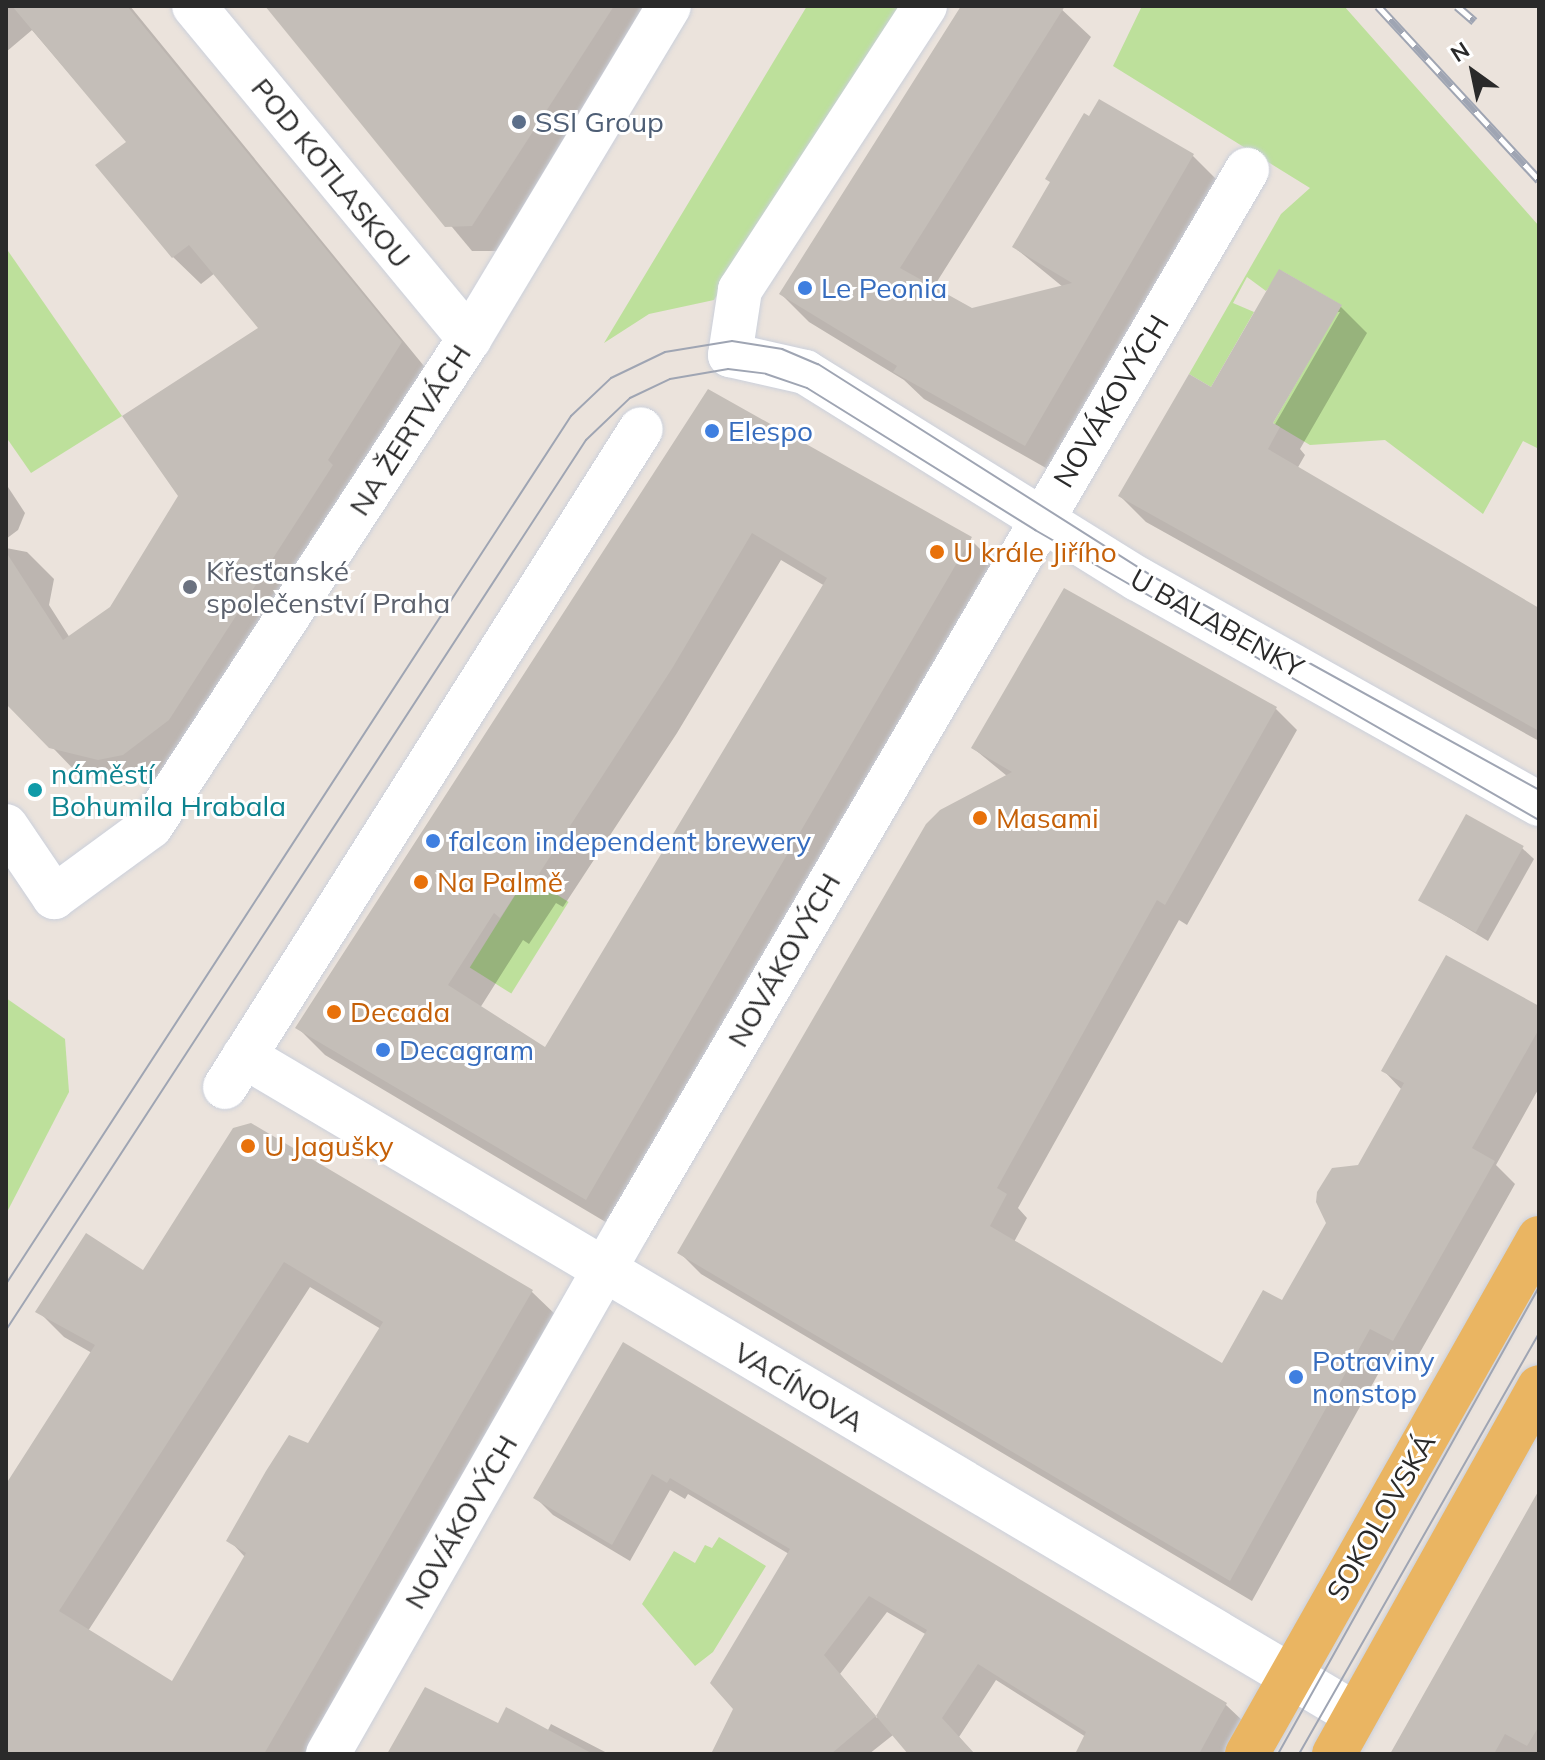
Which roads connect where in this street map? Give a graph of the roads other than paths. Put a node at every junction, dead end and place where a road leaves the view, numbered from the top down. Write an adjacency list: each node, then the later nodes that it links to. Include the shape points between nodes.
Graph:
1 (194, 6): 5 (street, POD KOTLASKOU)
2 (669, 6): 5 (street, NA ŽERTVÁCH)
3 (925, 6): 7 (street, U BALABENKY, via 740,290 730,355 805,372)
4 (1247, 170): 7 (street, NOVÁKOVÝCH)
5 (469, 339): 9 (street, NA ŽERTVÁCH, via 151,826 54,897)
6 (641, 429): 11 (street, VACÍNOVA, via 234,1072)
7 (1040, 521): 8 (street, U BALABENKY); 11 (street, NOVÁKOVÝCH)
8 (1539, 804)
9 (6, 826)
10 (1539, 1238): 13 (main road, SOKOLOVSKÁ)
11 (605, 1270): 13 (street, VACÍNOVA); 15 (street, NOVÁKOVÝCH)
12 (1539, 1387): 14 (main road)
13 (1289, 1677): 14 (street, VACÍNOVA); 16 (main road, SOKOLOVSKÁ)
14 (1355, 1714): 17 (main road)
15 (328, 1754)
16 (1247, 1754)
17 (1334, 1754)

